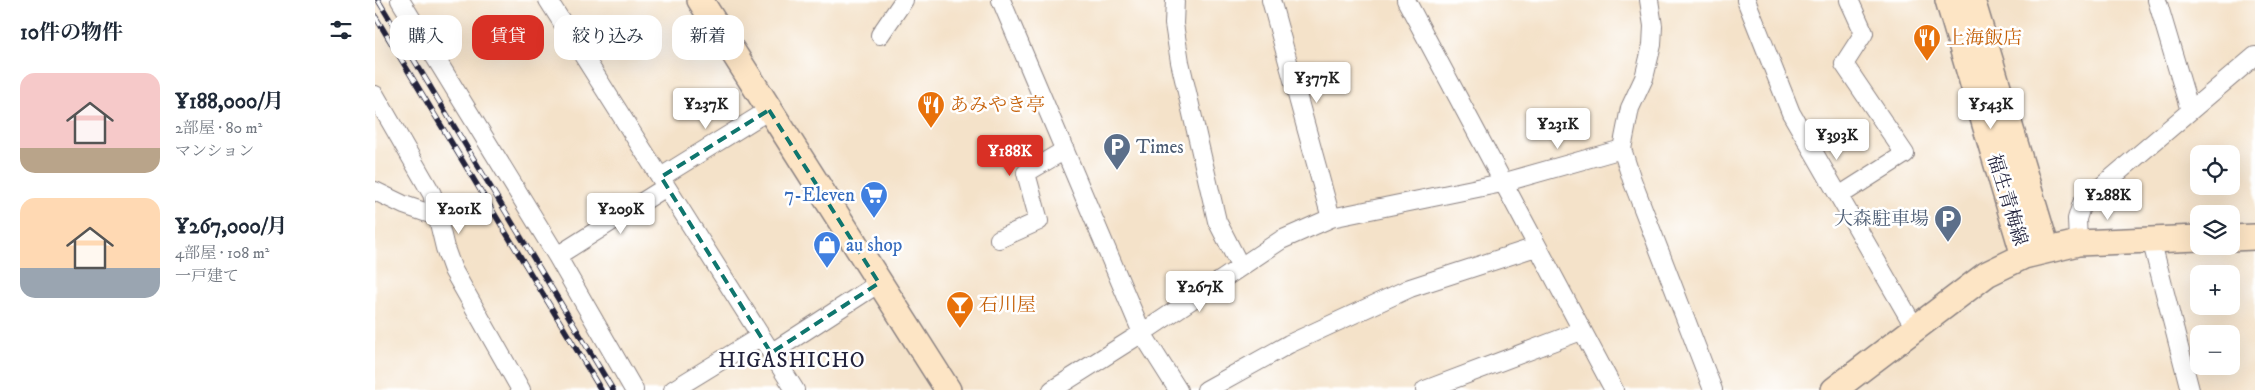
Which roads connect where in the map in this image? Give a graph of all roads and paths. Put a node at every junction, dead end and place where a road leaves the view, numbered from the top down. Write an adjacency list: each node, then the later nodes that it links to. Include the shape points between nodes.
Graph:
1 (400, 0): 36 (street)
2 (548, 0): 22 (street)
3 (700, 0): 18 (street)
4 (904, 0): 15 (street)
5 (1001, 0): 21 (street)
6 (1175, 0): 37 (street, via 1174,24 1180,62 1217,221)
7 (1271, 0): 27 (street)
8 (1406, 0): 23 (street)
9 (1649, 0): 20 (street, via 1652,45 1645,78 1630,108)
10 (1747, 0): 25 (street, via 1791,113)
11 (1849, 0): 25 (street, via 1864,33 1844,64 1905,154)
12 (1948, 0): 35 (street, 福生青梅線)
13 (1972, 0): 35 (street)
14 (2157, 0): 19 (street)
15 (880, 35)
16 (2255, 56): 19 (street)
17 (375, 95): 26 (street, via 432,194)
18 (769, 110): 22 (street); 38 (street)
19 (2190, 111): 33 (street, via 2082,202 2077,220)
20 (1622, 149): 23 (street); 54 (street)
21 (1065, 150): 31 (street, via 1026,173 1039,221); 41 (street)
22 (663, 182): 36 (street); 42 (street)
23 (1502, 183): 27 (street); 34 (street)
24 (375, 191): 26 (street)
25 (1839, 196): 39 (street)
26 (436, 216): 45 (street, via 453,270)
27 (1331, 218): 37 (street, via 1281,240)
28 (2255, 237): 30 (street)
29 (2190, 238): 32 (street)
30 (2240, 238)
31 (999, 239)
32 (2151, 239): 33 (street); 56 (street)
33 (2077, 243): 35 (street)
34 (1536, 247): 40 (street); 52 (street, via 1409,288 1289,344)
35 (2036, 253): 39 (street, via 1987,274)
36 (557, 256): 46 (street)
37 (1240, 266): 41 (street)
38 (879, 283): 43 (street); 49 (street)
39 (1915, 328): 55 (street)
40 (1581, 331): 44 (street); 53 (street)
41 (1141, 333): 50 (street); 51 (street)
42 (761, 336): 43 (street); 47 (street)
43 (771, 353): 48 (street)
44 (1607, 388)
45 (521, 390)
46 (634, 390)
47 (673, 390)
48 (795, 390)
49 (948, 390)
50 (1052, 390)
51 (1178, 390)
52 (1206, 390)
53 (1425, 390)
54 (1713, 390)
55 (1834, 390)
56 (2190, 390)

